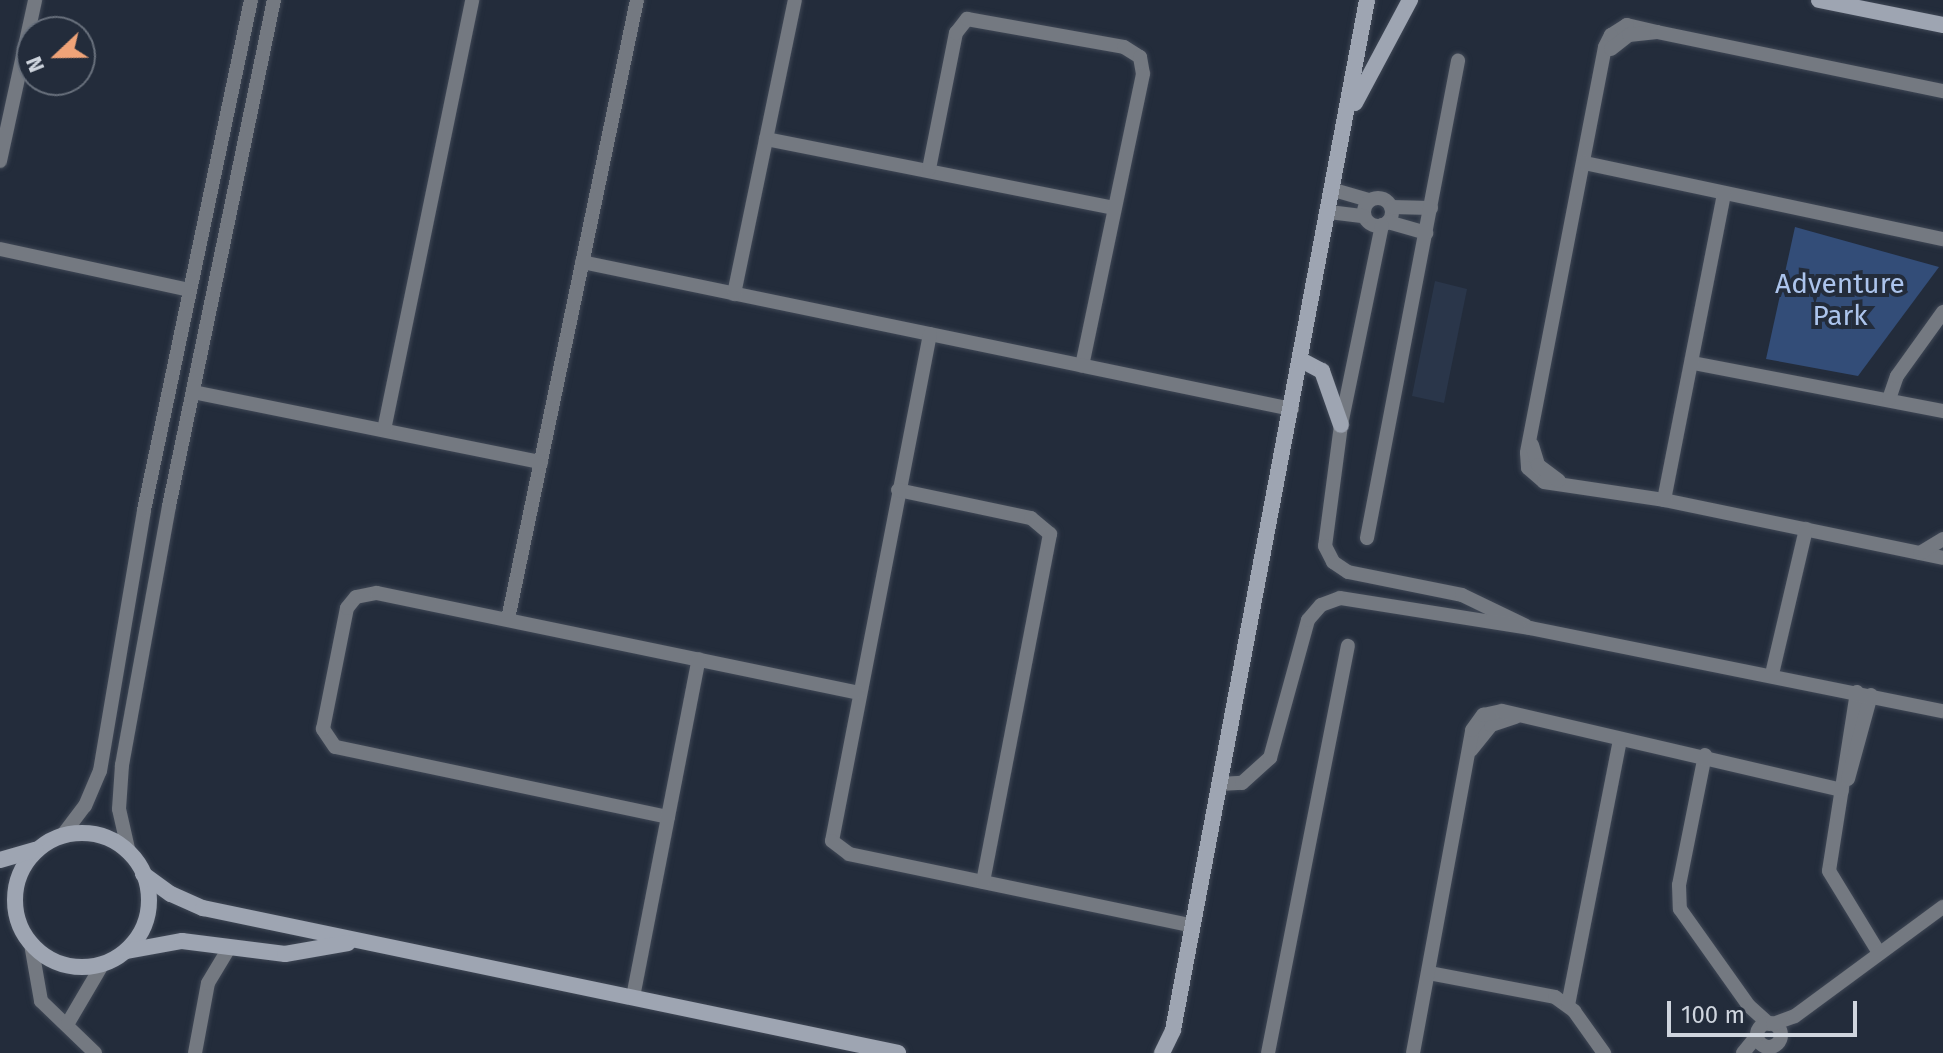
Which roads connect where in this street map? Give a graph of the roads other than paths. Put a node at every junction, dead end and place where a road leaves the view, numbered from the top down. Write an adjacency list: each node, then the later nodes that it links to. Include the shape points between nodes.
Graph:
1 (35, 0): 14 (street)
2 (251, 0): 31 (street)
3 (274, 0): 38 (street)
4 (472, 0): 43 (street)
5 (637, 0): 30 (street)
6 (795, 0): 13 (street)
7 (1367, 0): 17 (street)
8 (1410, 0): 17 (street, via 1359,90)
9 (1819, 0): 10 (street)
10 (1943, 25)
11 (1458, 61): 23 (street)
12 (1943, 91): 15 (street, via 1639,25 1621,27 1603,57)
13 (766, 139): 16 (street); 32 (street)
14 (0, 161)
15 (1585, 163): 19 (street); 46 (street, via 1526,461 1544,482)
16 (929, 169): 22 (street); 22 (street, via 956,33 967,19 1124,47 1135,52 1144,68)
17 (1337, 170): 18 (street)
18 (1334, 190): 20 (street); 24 (street)
19 (1724, 194): 28 (street); 36 (street)
20 (1369, 200): 21 (street, via 1382,198); 25 (street)
21 (1391, 207): 23 (street); 26 (street)
22 (1114, 208): 37 (street)
23 (1431, 208): 27 (street)
24 (1329, 212): 25 (street); 35 (street)
25 (1364, 216): 26 (street, via 1373,225)
26 (1385, 224): 27 (street); 42 (street)
27 (1426, 233): 48 (street)
28 (1943, 239)
29 (0, 249): 31 (street)
30 (582, 262): 32 (street); 44 (street)
31 (190, 290): 69 (street, via 144,510 100,771 85,806)
32 (734, 294): 34 (street)
33 (1943, 312): 39 (street, via 1897,376)
34 (930, 334): 37 (street); 45 (street)
35 (1301, 360): 40 (street); 42 (street, via 1322,371)
36 (1693, 363): 39 (street); 46 (street)
37 (1082, 366): 40 (street)
38 (193, 392): 43 (street); 71 (street, via 120,780)
39 (1889, 399): 41 (street)
40 (1292, 409): 66 (street)
41 (1943, 411)
42 (1341, 425): 52 (street, via 1325,546 1340,568)
43 (384, 430): 44 (street)
44 (541, 462): 56 (street)
45 (898, 490): 61 (street); 74 (street, via 1031,518 1050,534)
46 (1664, 500): 47 (street)
47 (1806, 529): 50 (street); 60 (street)
48 (1367, 538)
49 (1943, 539): 50 (street)
50 (1920, 553): 51 (street)
51 (1943, 558)
52 (1369, 576): 53 (street); 54 (street)
53 (1451, 592): 55 (street, via 1451,605); 57 (street)
54 (1362, 600): 55 (street); 66 (street, via 1340,598 1314,612 1274,751 1242,783)
55 (1443, 615): 57 (street)
56 (508, 619): 59 (street); 68 (street, via 377,593 356,597 345,614 323,723 326,740 340,749)
57 (1530, 628): 60 (street)
58 (1348, 646): 96 (street)
59 (699, 659): 61 (street); 68 (street)
60 (1777, 675): 62 (street)
61 (857, 692): 74 (street, via 831,829 835,846 849,854)
62 (1864, 693): 63 (street); 67 (street)
63 (1943, 711)
64 (1620, 739): 65 (street); 85 (street, via 1517,717 1491,725 1471,750); 87 (street)
65 (1705, 755): 67 (street); 90 (street, via 1678,901 1683,917)
66 (1220, 784): 77 (street)
67 (1842, 790): 83 (street, via 1829,871)
68 (668, 817): 86 (street)
69 (62, 836): 70 (street); 71 (street, via 90,834)
70 (37, 850): 72 (street); 78 (street, via 16,886)
71 (129, 853): 73 (street)
72 (0, 860)
73 (143, 874): 79 (street, via 203,908); 82 (street, via 147,915)
74 (983, 882): 77 (street)
75 (1943, 907): 83 (street)
76 (0, 912): 78 (street)
77 (1193, 926): 89 (street)
78 (20, 927): 80 (street)
79 (354, 941): 81 (street, via 285,954); 86 (street)
80 (31, 944): 84 (street, via 56,962); 88 (street, via 41,1001)
81 (229, 948): 82 (street, via 171,941); 92 (street, via 208,983)
82 (126, 951): 84 (street)
83 (1879, 953): 90 (street)
84 (102, 965): 88 (street)
85 (1429, 973): 87 (street, via 1547,995); 97 (street)
86 (633, 997): 93 (street)
87 (1568, 1005): 98 (street)
88 (68, 1023): 91 (street)
89 (1173, 1030): 94 (street); 95 (street)
90 (1771, 1039): 99 (street)
91 (95, 1053)
92 (195, 1053)
93 (898, 1053)
94 (1162, 1053)
95 (1179, 1053)
96 (1268, 1053)
97 (1413, 1053)
98 (1604, 1053)
99 (1745, 1053)

